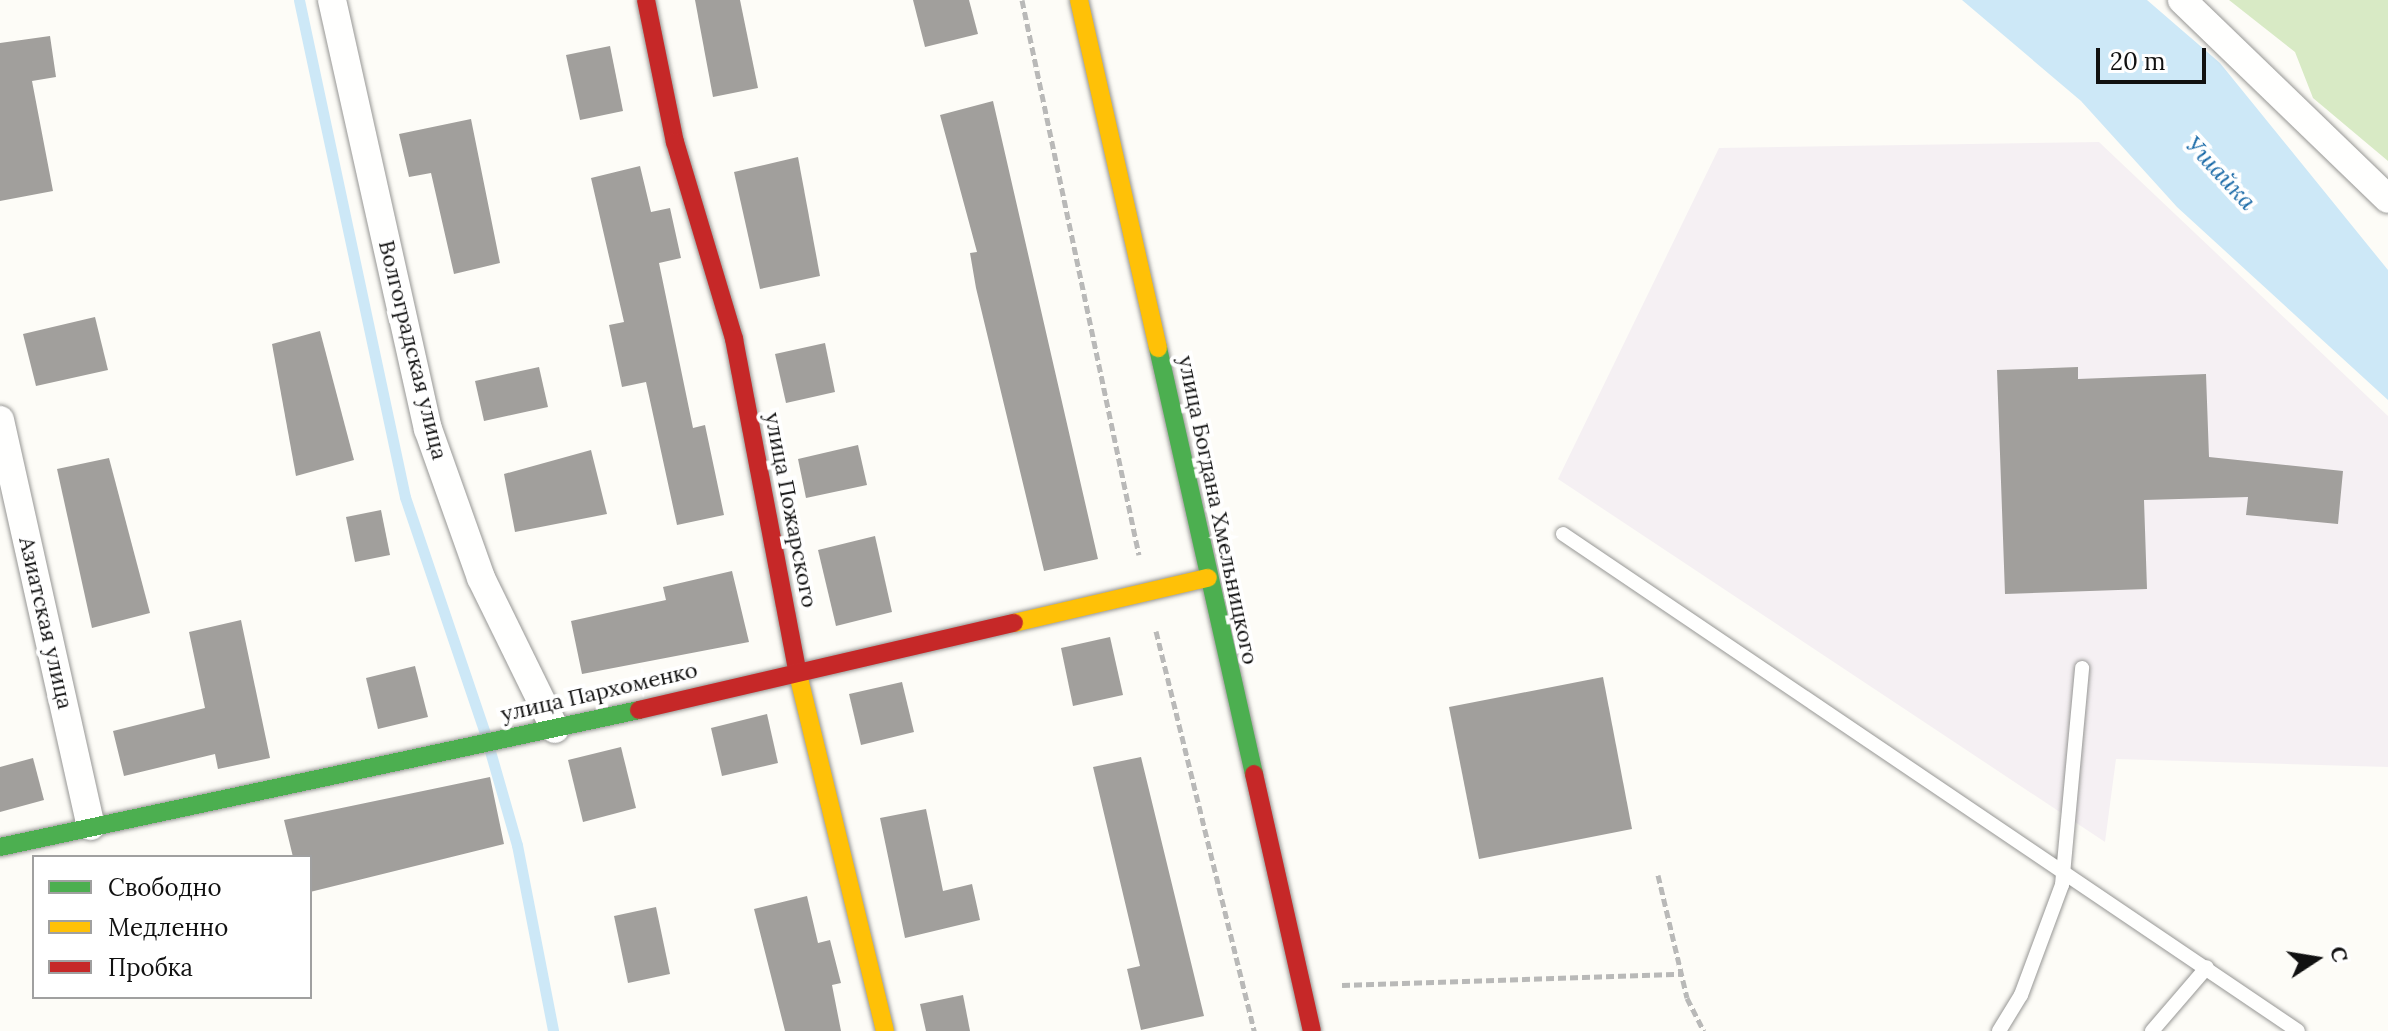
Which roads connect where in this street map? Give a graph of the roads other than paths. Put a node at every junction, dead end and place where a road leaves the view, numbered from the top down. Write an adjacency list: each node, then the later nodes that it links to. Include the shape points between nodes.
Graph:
1 (332, 0): 11 (street, Волгоградская улица, via 428,429 481,578)
2 (646, 0): 10 (street, улица Пожарского, via 675,142 734,339)
3 (1079, 0): 8 (street, улица Богдана Хмельницкого)
4 (2182, 0): 5 (street)
5 (2388, 199)
6 (0, 420): 12 (street, Азиатская улица)
7 (1563, 534): 14 (lane)
8 (1208, 578): 10 (street, улица Пархоменко); 17 (street, улица Богдана Хмельницкого)
9 (2082, 668): 14 (lane)
10 (797, 669): 11 (street, улица Пархоменко); 16 (street, улица Пожарского)
11 (555, 729): 12 (street, улица Пархоменко)
12 (91, 826): 13 (street, улица Пархоменко)
13 (0, 847)
14 (2064, 868): 15 (lane); 18 (lane, via 2021,995)
15 (2207, 967): 19 (lane); 20 (lane)
16 (885, 1031)
17 (1312, 1031)
18 (1999, 1031)
19 (2152, 1031)
20 (2298, 1031)

